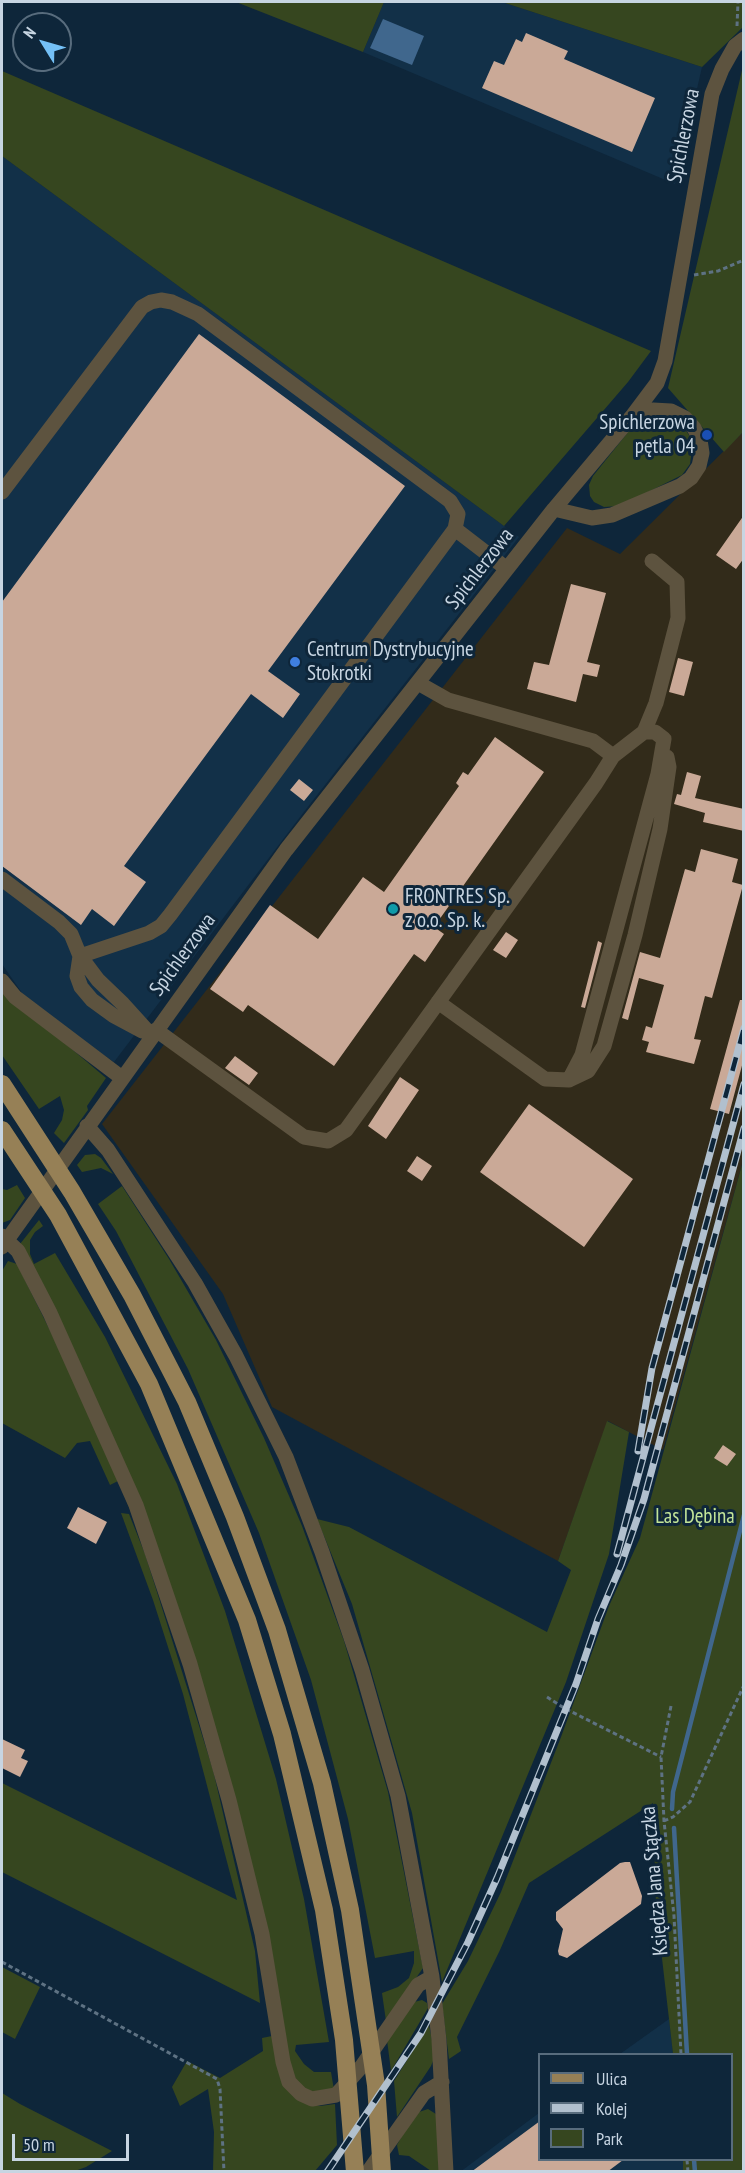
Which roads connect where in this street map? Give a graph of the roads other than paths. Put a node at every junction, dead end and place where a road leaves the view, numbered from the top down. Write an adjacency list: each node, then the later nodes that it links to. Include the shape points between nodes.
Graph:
1 (740, 43): 2 (street, Spichlerzowa, via 722,69 712,94 665,361 657,383)
2 (633, 415): 4 (street, Spichlerzowa); 4 (street, via 671,411 685,418 700,440 702,453 691,478 612,515 592,518)
3 (2, 492): 5 (street, via 142,308 161,300 198,314 450,501 458,514)
4 (554, 509): 7 (street, Spichlerzowa)
5 (455, 529): 7 (street); 13 (street, via 170,915 150,933)
6 (652, 561): 9 (street, via 677,582 678,618 656,703)
7 (507, 569): 8 (street, Spichlerzowa)
8 (418, 683): 11 (street, via 448,700 593,741); 16 (street, Spichlerzowa, via 286,850)
9 (644, 732): 10 (street, via 655,732); 11 (street)
10 (664, 739): 18 (street, via 582,1055); 18 (street, via 669,767 660,829 635,935 604,1046 588,1071)
11 (613, 756): 15 (street)
12 (2, 879): 13 (street, via 59,922 71,934)
13 (80, 956): 16 (street, via 98,980)
14 (2, 981): 17 (street, via 15,997)
15 (438, 1002): 16 (street, via 346,1130 328,1141 304,1137); 18 (street, via 545,1079)
16 (154, 1033): 17 (street, Spichlerzowa)
17 (122, 1078): 20 (street, Spichlerzowa)
18 (569, 1080)
19 (2, 1084): 27 (main road, via 132,1295 187,1402 274,1620 322,1783 350,1910 376,2085)
20 (87, 1126): 22 (street, Spichlerzowa); 23 (street, via 108,1150 195,1283 286,1457 362,1670 398,1796)
21 (2, 1130): 25 (main road, via 58,1215 149,1384 247,1620 282,1734 324,1910 344,2040)
22 (3, 1241): 23 (street, via 18,1251 34,1282 136,1505 226,1789 262,1934 289,2082 312,2099 336,2095 362,2066 418,1985)
23 (432, 1977): 24 (street)
24 (442, 2082): 26 (street, via 424,2093); 28 (street)
25 (355, 2172)
26 (368, 2172)
27 (382, 2172)
28 (446, 2172)

